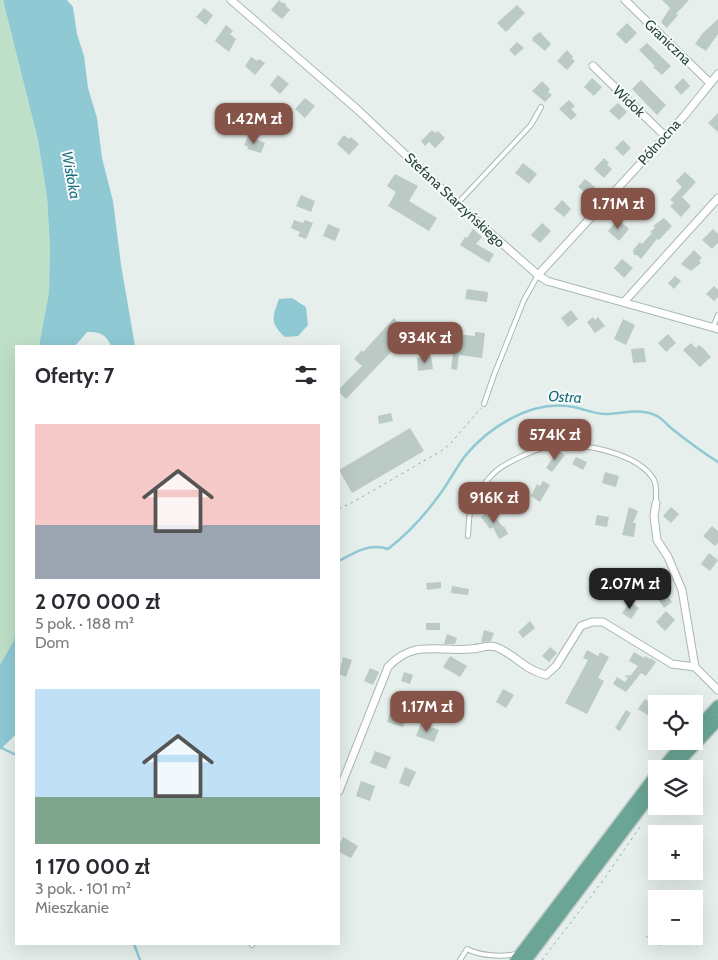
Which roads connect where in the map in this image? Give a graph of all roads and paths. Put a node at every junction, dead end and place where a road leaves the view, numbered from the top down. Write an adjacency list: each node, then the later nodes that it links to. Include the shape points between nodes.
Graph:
1 (231, 0): 9 (street, Stefana Starzyńskiego, via 358,110)
2 (625, 0): 5 (street, Graniczna)
3 (593, 66): 7 (street, Widok)
4 (718, 74): 5 (street, Północna)
5 (710, 83): 7 (street, Północna)
6 (541, 107): 9 (lane, via 531,125)
7 (665, 136): 10 (street, Północna)
8 (718, 198): 11 (street)
9 (457, 204): 10 (street, Stefana Starzyńskiego)
10 (538, 276): 11 (street, Stefana Starzyńskiego); 14 (lane, via 524,300)
11 (624, 302): 13 (street, Stefana Starzyńskiego)
12 (718, 315): 13 (lane)
13 (716, 328)
14 (484, 404): 16 (path, via 441,451)
15 (656, 503): 17 (lane, via 655,482 647,470 634,462 613,452 570,445 549,446 496,471 471,508); 18 (street, via 657,540 682,590)
16 (340, 509)
17 (468, 536)
18 (695, 667): 19 (street); 27 (street, via 672,664 602,622 581,626 556,666 546,674 533,672 496,647 412,650 397,657 388,667)
19 (718, 690)
20 (718, 706): 22 (main road)
21 (718, 720): 25 (main road)
22 (703, 722)
23 (678, 750): 24 (main road)
24 (669, 760)
25 (680, 760)
26 (648, 786): 30 (main road)
27 (340, 788)
28 (648, 798): 30 (main road)
29 (646, 818): 32 (path)
30 (521, 958): 31 (lane, via 474,953 468,949)
31 (460, 960)
32 (542, 960)

